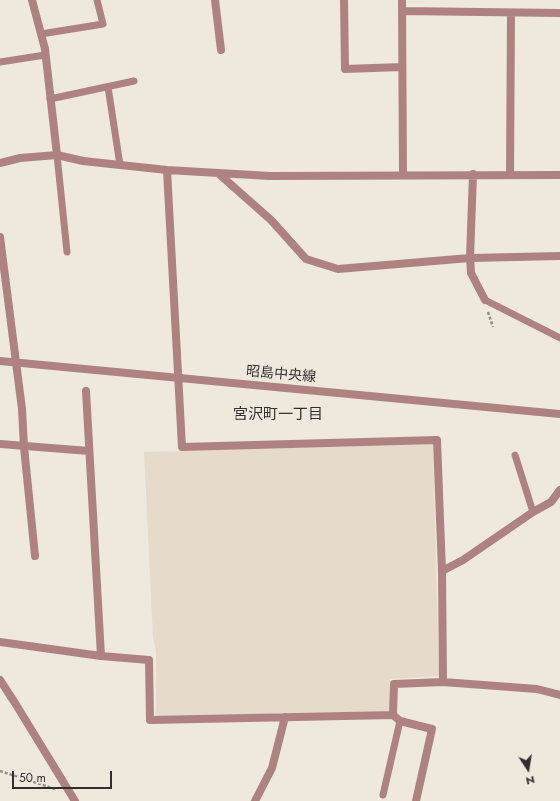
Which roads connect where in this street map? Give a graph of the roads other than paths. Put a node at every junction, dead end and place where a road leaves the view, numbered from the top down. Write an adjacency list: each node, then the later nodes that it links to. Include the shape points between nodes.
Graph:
1 (32, 0): 9 (street)
2 (97, 0): 9 (lane, via 103,24)
3 (215, 0): 10 (street)
4 (344, 0): 13 (street, via 345,69)
5 (402, 0): 6 (street)
6 (402, 11): 7 (street); 13 (street)
7 (511, 13): 8 (street); 25 (street)
8 (560, 14)
9 (41, 34): 11 (street)
10 (221, 50)
11 (45, 56): 12 (lane); 16 (street)
12 (0, 62)
13 (402, 67): 22 (street)
14 (134, 81): 15 (lane)
15 (108, 87): 16 (lane); 19 (lane)
16 (50, 99): 17 (street)
17 (57, 155): 18 (street, via 20,158); 19 (street); 27 (lane)
18 (0, 163)
19 (120, 165): 20 (street)
20 (167, 170): 21 (street); 34 (street)
21 (219, 174): 22 (street); 29 (street, via 271,220 306,259 338,269)
22 (403, 174): 23 (street)
23 (474, 174): 25 (street); 29 (street)
24 (560, 174): 25 (street)
25 (510, 175)
26 (0, 237): 33 (street)
27 (67, 252)
28 (560, 256): 29 (street)
29 (470, 258): 30 (street, via 471,273)
30 (485, 300): 31 (lane)
31 (560, 338)
32 (0, 361): 33 (street, 昭島中央線)
33 (16, 363): 34 (street, 昭島中央線); 38 (street)
34 (179, 378): 36 (street, 昭島中央線); 44 (street, via 182,447 437,440)
35 (86, 391): 39 (street)
36 (560, 414)
37 (0, 444): 38 (street)
38 (24, 446): 39 (street); 43 (street)
39 (89, 451): 46 (street)
40 (515, 456): 42 (lane)
41 (560, 490): 42 (street, via 551,502)
42 (533, 512): 44 (street, via 463,560)
43 (35, 556)
44 (442, 571): 48 (street)
45 (0, 642): 46 (street)
46 (101, 656): 50 (street, via 149,660 150,720)
47 (0, 680): 53 (street)
48 (443, 682): 49 (street, via 537,689); 51 (street, via 394,684)
49 (560, 695)
50 (285, 717): 51 (street); 54 (street, via 272,768)
51 (396, 718): 52 (lane); 55 (street, via 432,728)
52 (383, 796)
53 (73, 797)
54 (255, 801)
55 (416, 801)

